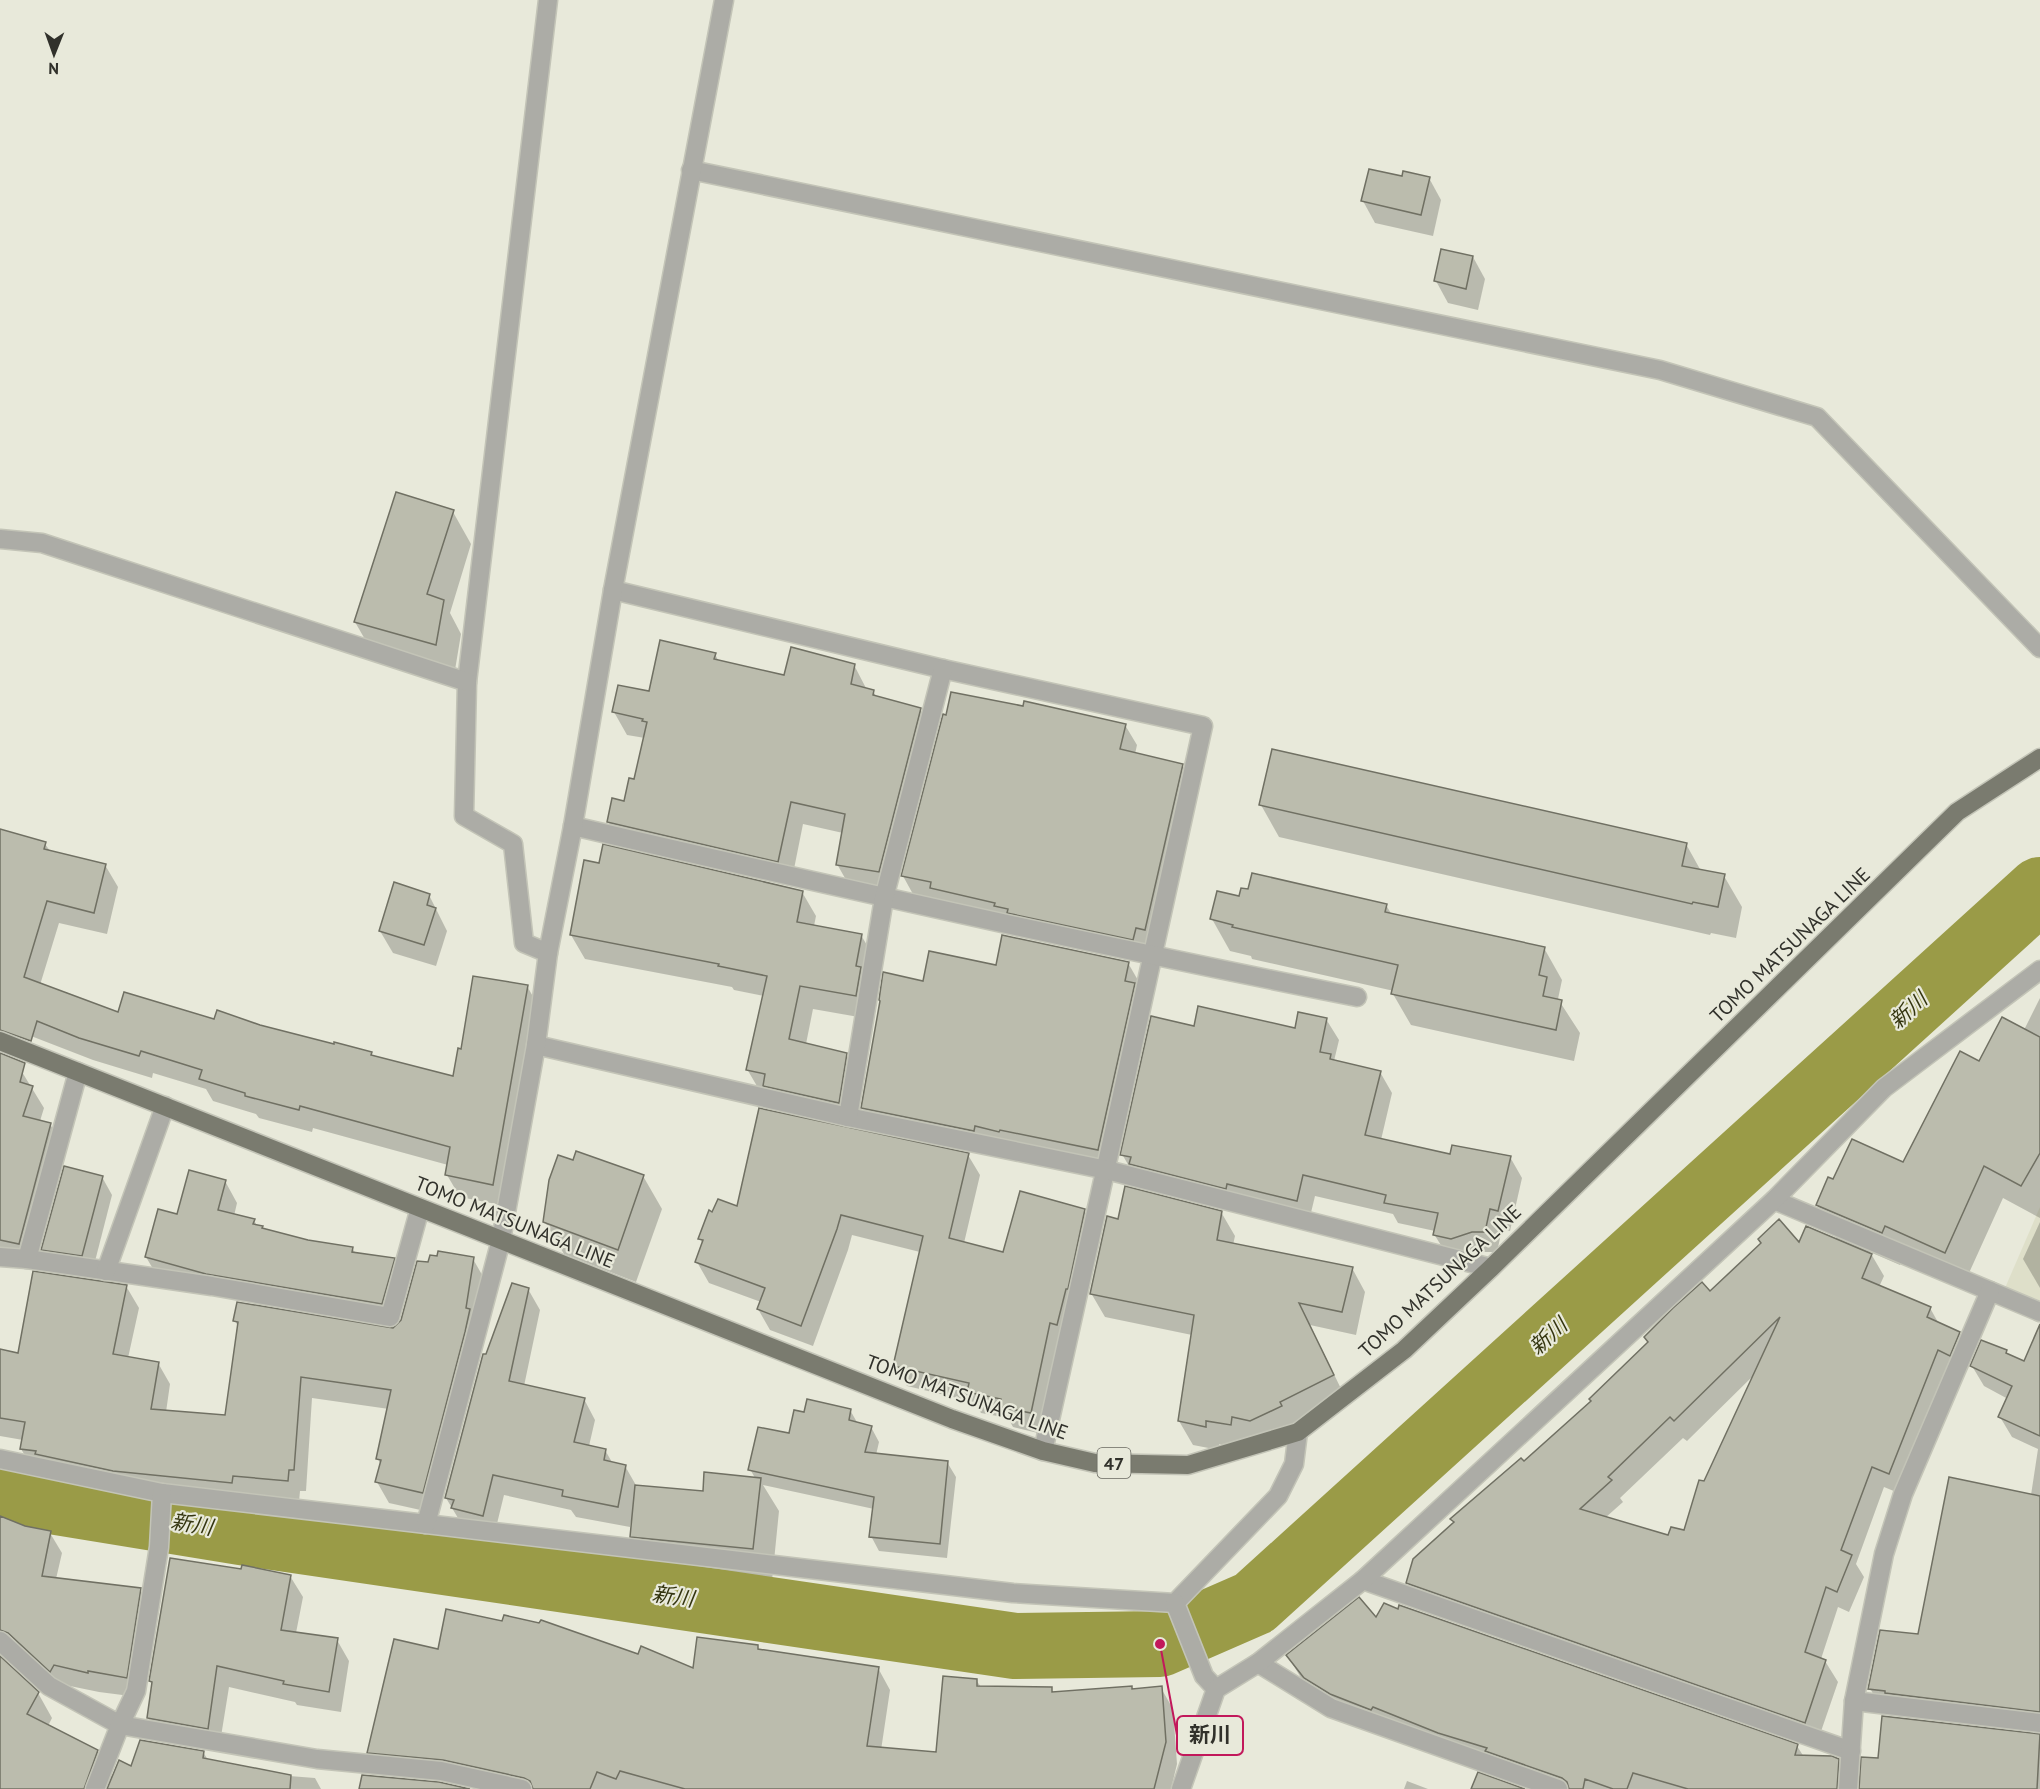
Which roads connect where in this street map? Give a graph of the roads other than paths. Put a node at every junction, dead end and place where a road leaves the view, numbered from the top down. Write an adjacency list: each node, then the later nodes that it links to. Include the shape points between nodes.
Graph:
1 (548, 0): 8 (street)
2 (724, 0): 3 (street)
3 (691, 170): 5 (street); 6 (street, via 1660,370 1817,417)
4 (0, 539): 8 (street, via 42,543)
5 (613, 590): 7 (street); 10 (street)
6 (2040, 648)
7 (943, 669): 11 (street); 13 (street, via 1203,726)
8 (467, 682): 12 (street, via 464,816 513,844 524,943)
9 (2040, 758): 27 (main road, TOMO MATSUNAGA LINE / 47, via 1957,812)
10 (573, 826): 11 (street); 12 (street)
11 (884, 898): 13 (street); 20 (street)
12 (548, 953): 17 (street)
13 (1151, 957): 15 (street); 21 (street)
14 (2040, 970): 22 (street, via 1884,1088)
15 (1357, 998)
16 (0, 1041): 18 (main road, TOMO MATSUNAGA LINE / 47)
17 (536, 1045): 20 (street); 24 (street)
18 (78, 1072): 19 (main road, TOMO MATSUNAGA LINE / 47); 26 (street)
19 (165, 1106): 23 (main road, TOMO MATSUNAGA LINE / 47); 28 (street)
20 (848, 1117): 21 (street)
21 (1107, 1170): 27 (street); 32 (street)
22 (1774, 1200): 29 (street); 36 (street)
23 (420, 1208): 24 (main road, TOMO MATSUNAGA LINE / 47); 28 (street, via 390,1317)
24 (501, 1240): 32 (main road, TOMO MATSUNAGA LINE / 47, via 952,1419); 35 (street)
25 (0, 1257): 26 (street)
26 (27, 1259): 28 (street)
27 (1491, 1268): 31 (main road, TOMO MATSUNAGA LINE / 47, via 1404,1350)
28 (106, 1271)
29 (1990, 1291): 30 (street); 41 (street, via 1903,1494 1884,1554)
30 (2040, 1312)
31 (1298, 1432): 32 (main road, TOMO MATSUNAGA LINE / 47, via 1188,1465 1095,1462); 37 (street, via 1294,1464 1278,1496)
32 (1043, 1451)
33 (0, 1459): 34 (street)
34 (162, 1492): 35 (street); 43 (street, via 159,1547 136,1691)
35 (426, 1524): 37 (street, via 1013,1593)
36 (1363, 1580): 39 (street); 44 (street)
37 (1175, 1603): 40 (street)
38 (0, 1641): 43 (street, via 49,1686)
39 (1258, 1663): 40 (street); 48 (street, via 1330,1708)
40 (1210, 1683): 47 (street)
41 (1854, 1701): 42 (street); 44 (street)
42 (2040, 1723)
43 (120, 1725): 45 (street); 46 (street, via 317,1759 441,1771)
44 (1851, 1751): 49 (street)
45 (95, 1789)
46 (522, 1789)
47 (1181, 1789)
48 (1558, 1789)
49 (1848, 1789)

